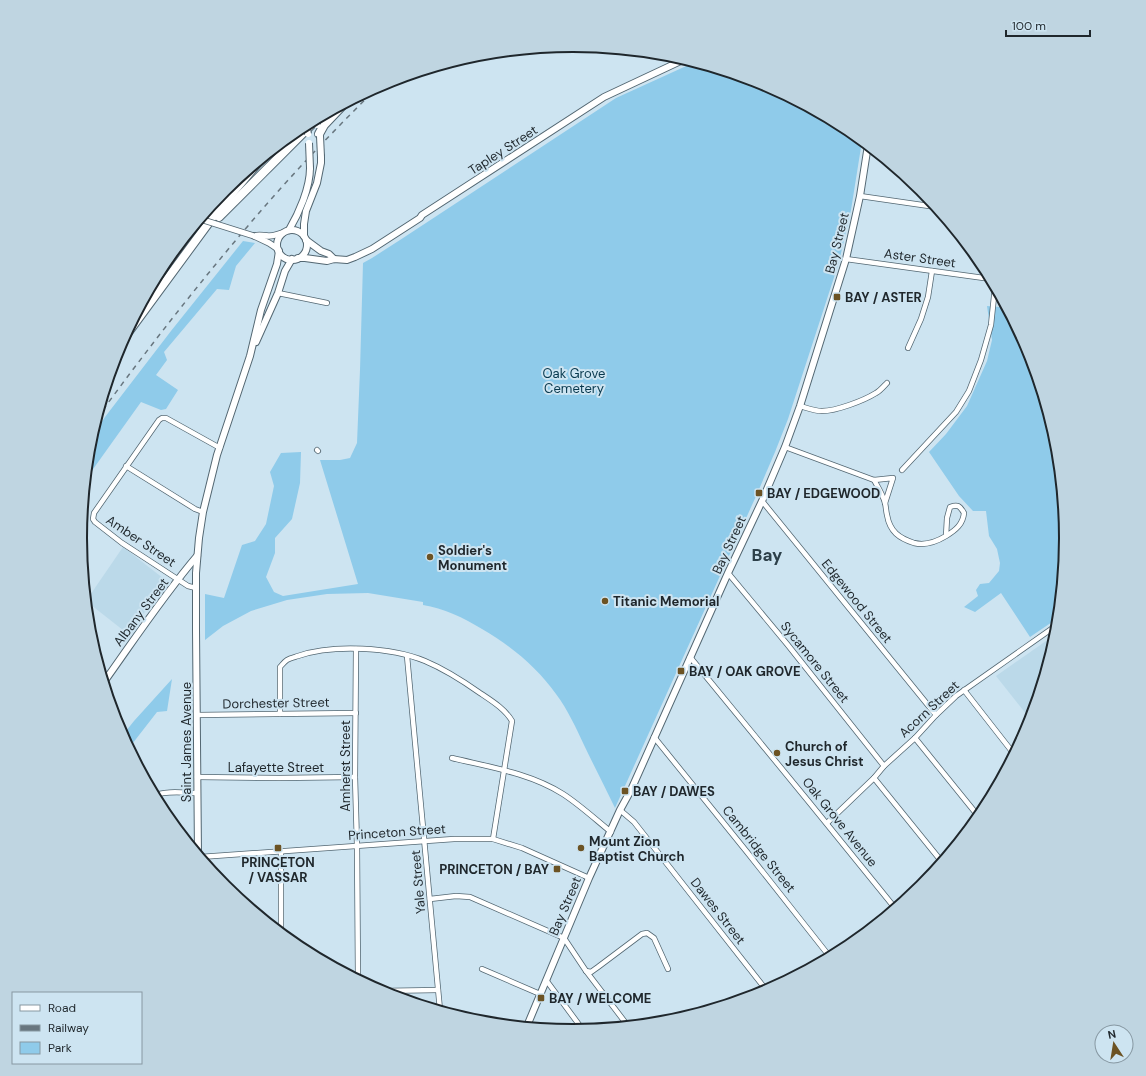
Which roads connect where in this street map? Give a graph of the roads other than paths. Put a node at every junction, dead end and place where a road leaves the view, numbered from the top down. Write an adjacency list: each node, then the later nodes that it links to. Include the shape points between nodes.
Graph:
1 (676, 63): 18 (main road, Tapley Street, via 604,97 361,255 347,260)
2 (332, 116): 6 (highway, via 324,124)
3 (318, 125): 6 (main road)
4 (307, 131): 12 (main road, bridge, via 310,173 296,220)
5 (303, 134): 15 (highway)
6 (319, 135): 14 (main road, bridge, via 321,163 317,183 306,211)
7 (867, 151): 9 (main road, Bay Street)
8 (238, 186): 15 (highway)
9 (860, 196): 10 (street); 19 (main road, Bay Street)
10 (927, 206)
11 (206, 221): 13 (street, bridge)
12 (286, 232): 13 (street, via 274,236); 14 (main road, via 297,231); 16 (main road, via 279,239)
13 (254, 236): 16 (street)
14 (305, 238): 17 (main road, via 306,250); 18 (main road)
15 (190, 248): 25 (highway)
16 (279, 250): 17 (main road, via 284,257); 27 (main road)
17 (295, 259): 18 (main road, Tapley Street); 22 (main road, via 284,271)
18 (334, 259)
19 (846, 259): 20 (street, Aster Street); 29 (main road, Bay Street)
20 (932, 271): 21 (street, Aster Street); 26 (street, via 928,297)
21 (983, 278)
22 (278, 293): 24 (street); 27 (main road)
23 (994, 295): 33 (street, via 991,325 969,391 956,412)
24 (328, 303)
25 (142, 313)
26 (908, 348)
27 (250, 356): 31 (main road, Saint James Avenue)
28 (887, 383): 29 (street, via 877,393 833,410 821,411)
29 (800, 406): 30 (main road, Bay Street)
30 (785, 447): 34 (street); 35 (main road, Bay Street)
31 (220, 448): 32 (street, via 162,418); 37 (main road, Saint James Avenue)
32 (126, 466): 37 (street); 41 (street, Amber Street, via 93,519 122,543)
33 (902, 470)
34 (874, 480): 36 (street); 36 (street, via 893,478)
35 (762, 501): 40 (main road, Bay Street); 52 (street, Edgewood Street)
36 (885, 503): 38 (street, via 890,526 905,540 931,544)
37 (203, 512): 39 (main road, Saint James Avenue)
38 (946, 536): 38 (street, via 950,507 958,506 964,513 963,519 958,527)
39 (197, 556): 41 (main road, Albany Street); 42 (main road, Saint James Avenue)
40 (728, 573): 46 (main road, Bay Street); 57 (street, Sycamore Street)
41 (178, 579): 42 (street, Amber Street); 47 (main road, Albany Street)
42 (196, 588): 51 (main road, Saint James Avenue)
43 (1051, 630): 48 (street, Acorn Street)
44 (356, 649): 45 (street, via 380,650); 49 (street, Amherst Street); 50 (street, via 330,649 287,660 280,667)
45 (407, 656): 58 (street, via 447,672 491,700 508,715 512,721); 69 (street, Yale Street)
46 (690, 657): 53 (main road, Bay Street); 66 (street, Oak Grove Avenue)
47 (108, 676)
48 (964, 690): 52 (street, Acorn Street); 55 (street)
49 (356, 713): 50 (street, Dorchester Street); 60 (street, Amherst Street)
50 (280, 714): 51 (street, Dorchester Street)
51 (196, 715): 59 (main road, Saint James Avenue)
52 (936, 715): 54 (street, Acorn Street)
53 (654, 737): 64 (main road, Bay Street); 80 (street, Cambridge Street)
54 (915, 738): 57 (street, Acorn Street); 65 (street)
55 (1011, 750)
56 (452, 758): 58 (street)
57 (884, 766): 61 (street, Acorn Street)
58 (504, 771): 67 (street, via 546,784 577,804); 68 (street)
59 (197, 777): 60 (street, Lafayette Street); 62 (main road, Saint James Avenue)
60 (355, 777): 70 (street, Amherst Street)
61 (874, 778): 66 (street, Acorn Street); 74 (street)
62 (197, 792): 63 (street); 71 (main road, Saint James Avenue)
63 (160, 794)
64 (620, 810): 67 (main road, Bay Street); 86 (street, Dawes Street, via 638,828)
65 (975, 811)
66 (827, 823): 77 (street, Oak Grove Avenue)
67 (611, 832): 75 (main road, Bay Street)
68 (493, 839): 69 (street, Princeton Street); 75 (street, Princeton Street, via 522,848)
69 (425, 841): 70 (street, Princeton Street); 76 (street, Yale Street)
70 (357, 845): 72 (street, Princeton Street); 84 (street, Amherst Street)
71 (198, 846)
72 (281, 852): 73 (street, Princeton Street); 78 (street)
73 (207, 857)
74 (938, 858)
75 (589, 878): 79 (main road, Bay Street)
76 (430, 899): 79 (street, via 470,897); 87 (street, Yale Street)
77 (892, 904)
78 (281, 927)
79 (564, 938): 83 (street); 85 (main road, Bay Street)
80 (826, 952)
81 (668, 968): 83 (street, via 654,938 647,933 642,934 591,972)
82 (482, 969): 89 (street)
83 (586, 971): 91 (street)
84 (358, 974)
85 (546, 980): 89 (main road, Bay Street); 93 (street)
86 (763, 985)
87 (438, 990): 88 (street); 90 (street, Yale Street)
88 (397, 991)
89 (540, 994): 92 (main road, Bay Street)
90 (439, 1005)
91 (624, 1021)
92 (529, 1022)
93 (578, 1024)

